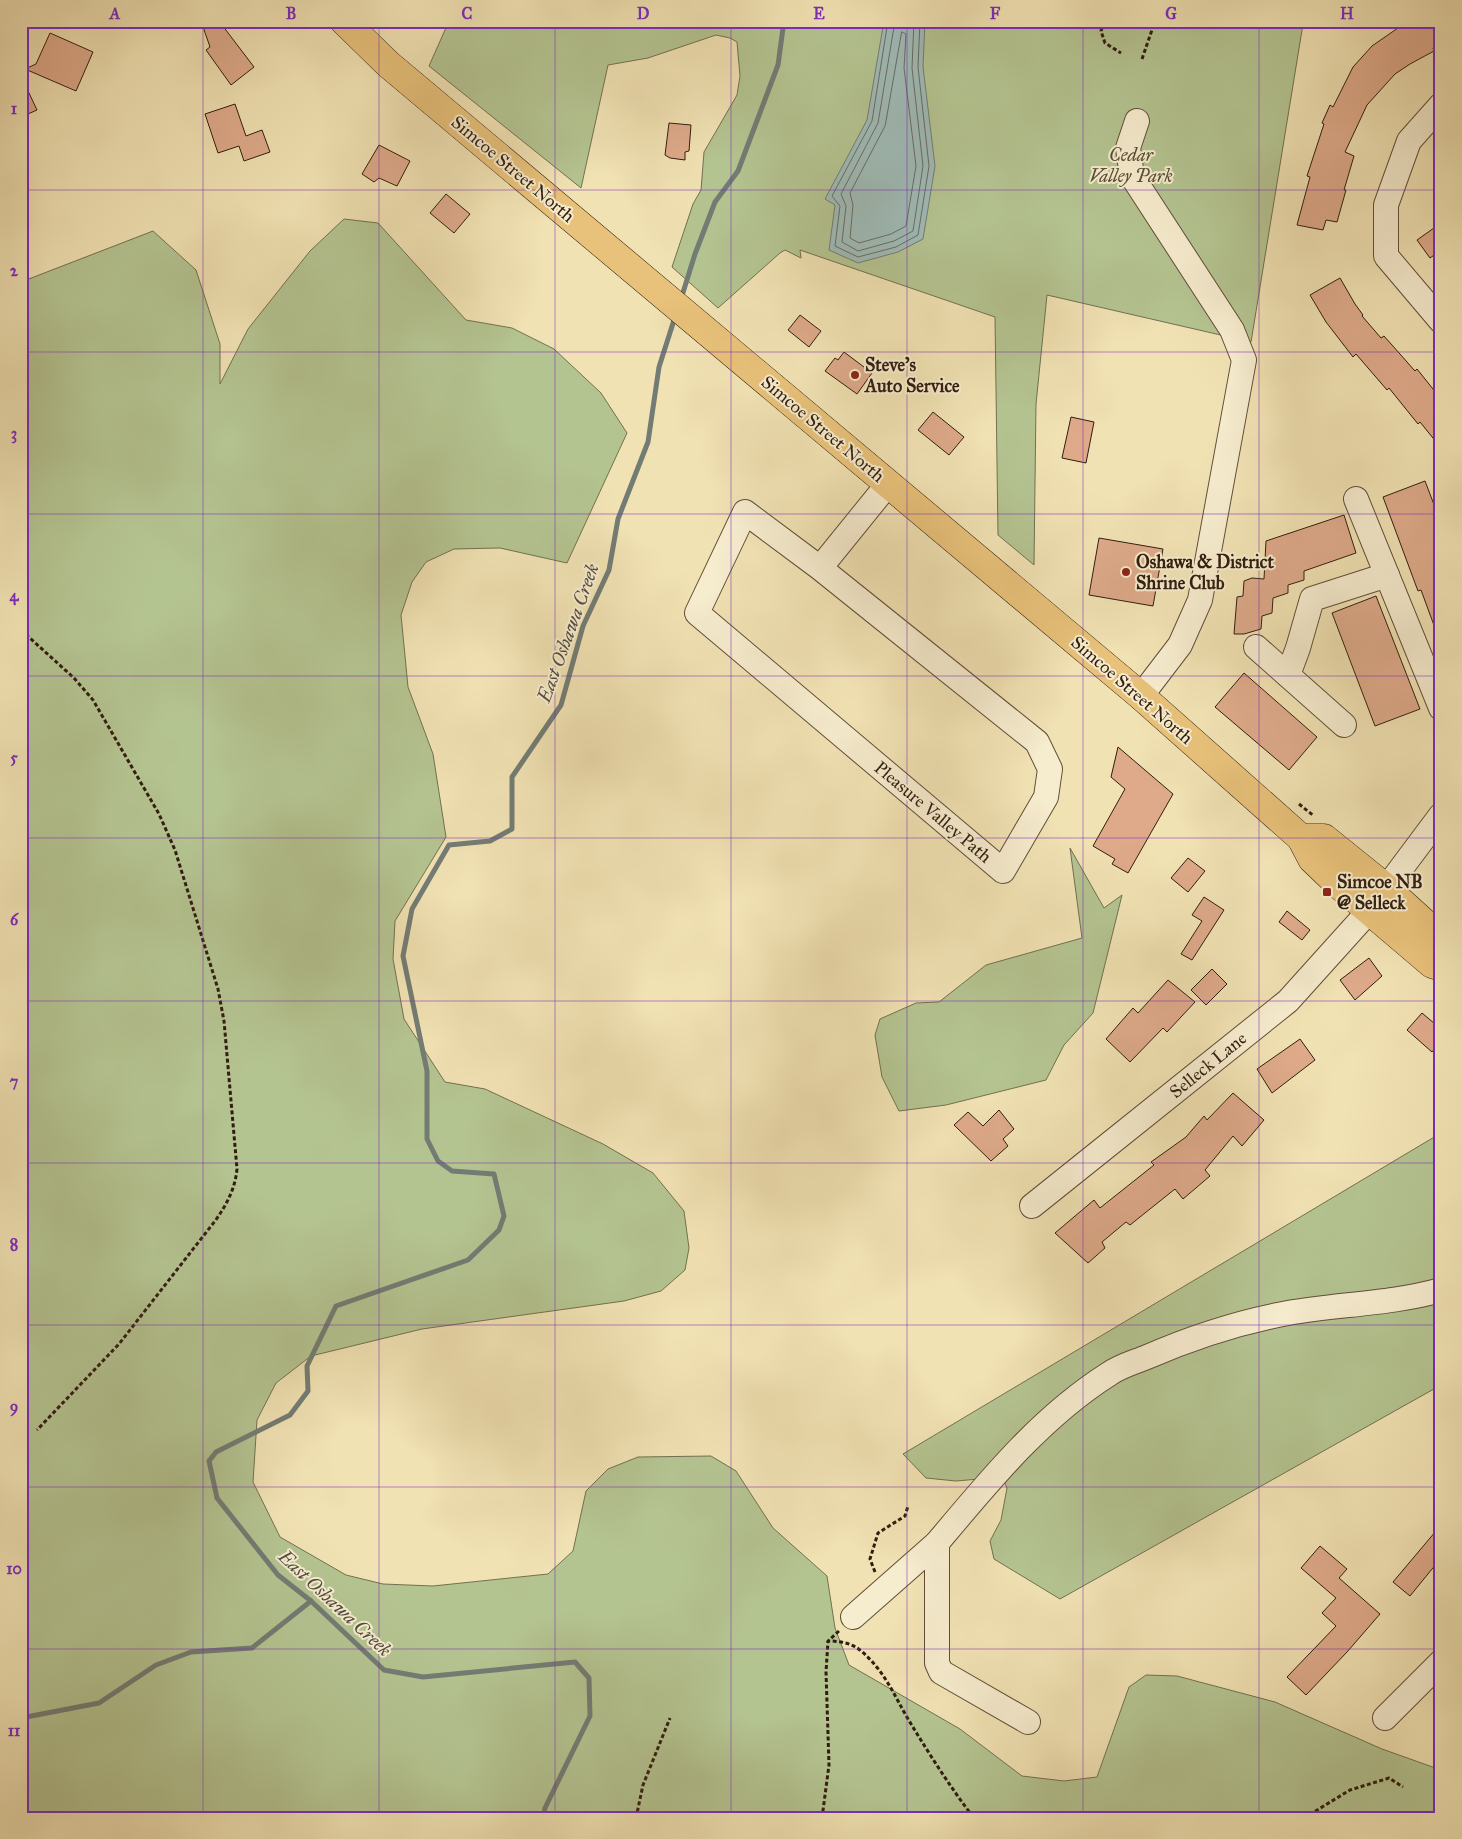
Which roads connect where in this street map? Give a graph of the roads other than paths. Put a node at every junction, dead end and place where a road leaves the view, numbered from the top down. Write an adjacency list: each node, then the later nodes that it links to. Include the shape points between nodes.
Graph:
1 (344, 21): 5 (main road, Simcoe Street North, via 388,64)
2 (1441, 105): 4 (street, via 1409,141 1386,205 1386,256)
3 (1137, 121): 11 (street, via 1128,148 1132,176 1232,330 1244,360 1200,600 1180,645)
4 (1441, 321)
5 (888, 484): 7 (street); 11 (main road, Simcoe Street North)
6 (1356, 499): 8 (street)
7 (820, 568): 7 (street, Pleasure Valley Path, via 745,512 697,613 1003,871 1046,797 1050,768 1037,742)
8 (1386, 574): 10 (street, via 1312,599); 12 (street)
9 (1256, 647): 10 (street)
10 (1288, 675): 13 (street)
11 (1140, 696): 15 (main road, Simcoe Street North)
12 (1441, 708)
13 (1344, 725)
14 (1441, 816): 16 (street, Selleck Lane)
15 (1301, 838): 16 (main road, via 1324,838); 17 (main road, Simcoe Street North, via 1312,859)
16 (1386, 888): 17 (street, Selleck Lane); 18 (main road)
17 (1370, 910): 19 (main road, Simcoe Street North, via 1432,964); 20 (street, Selleck Lane, via 1288,1001)
18 (1441, 938)
19 (1441, 967)
20 (1032, 1206)
21 (1441, 1290): 22 (street, via 1239,1323 1180,1343 1110,1373 1066,1405 1000,1468)
22 (938, 1543): 23 (street); 26 (street, via 938,1662 941,1672)
23 (853, 1617)
24 (1441, 1662): 25 (street)
25 (1385, 1718)
26 (1028, 1722)

